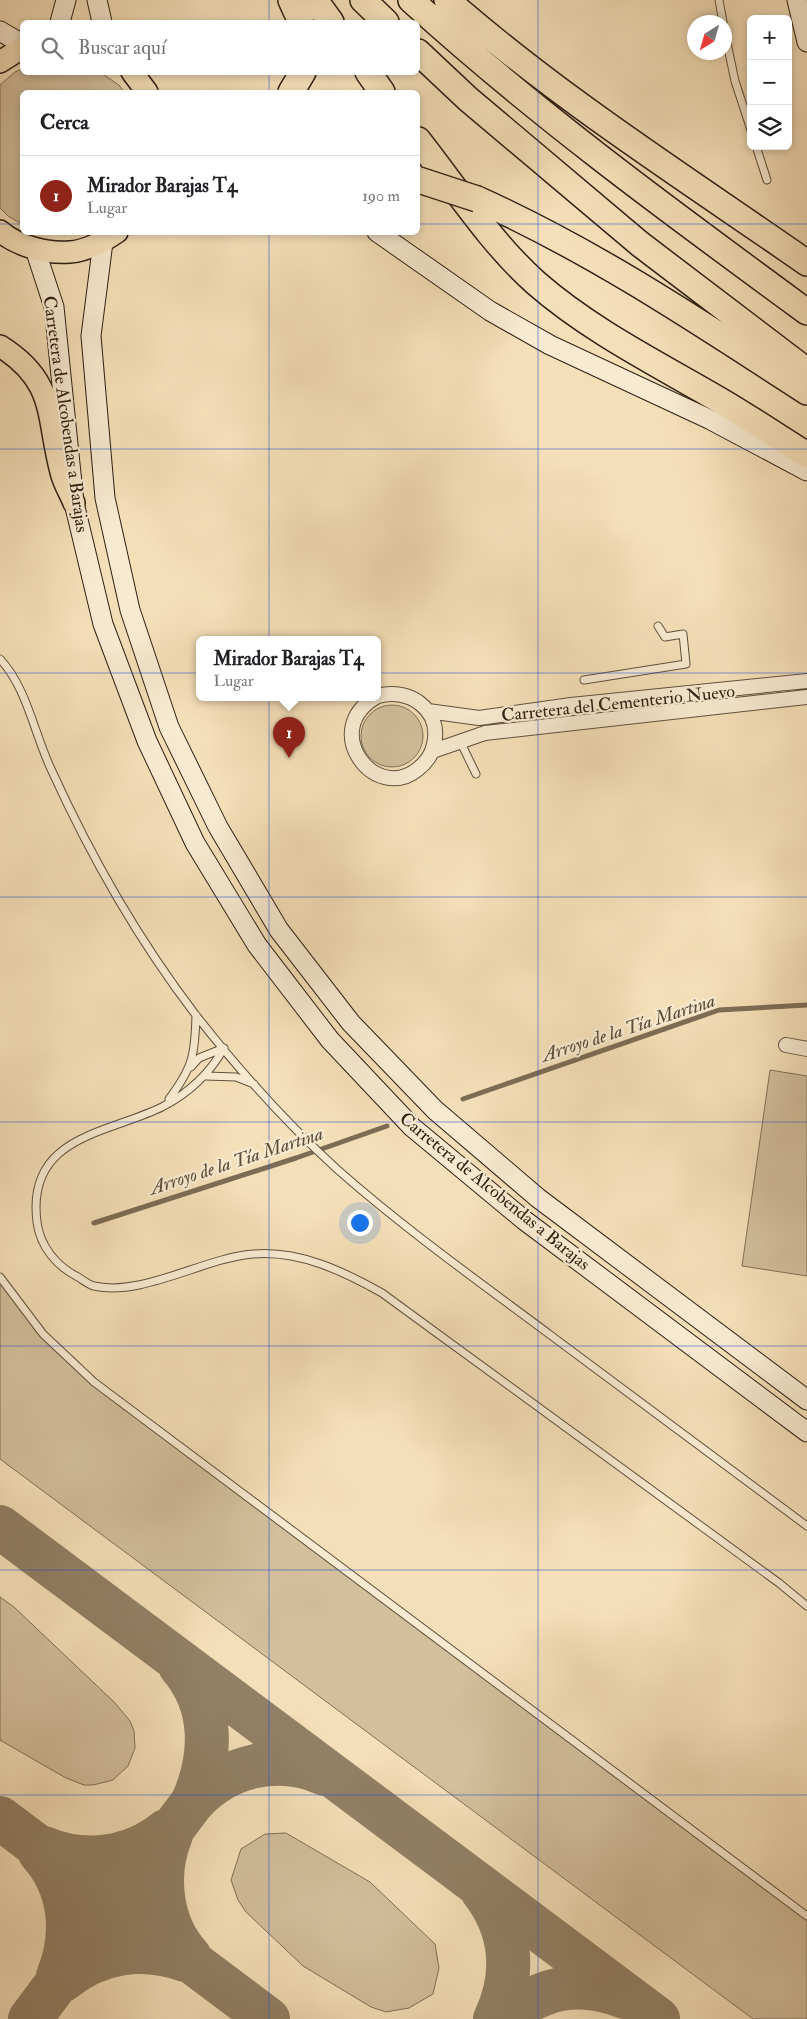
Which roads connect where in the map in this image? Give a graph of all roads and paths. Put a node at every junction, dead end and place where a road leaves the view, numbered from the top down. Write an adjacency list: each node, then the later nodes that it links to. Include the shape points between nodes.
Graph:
1 (66, 0): 11 (street)
2 (97, 0): 12 (street)
3 (291, 0): 13 (highway)
4 (315, 0): 14 (highway)
5 (363, 0): 15 (highway)
6 (411, 0): 39 (highway, via 461,46 566,130)
7 (447, 0): 38 (highway, via 672,172)
8 (719, 0): 10 (lane)
9 (797, 0): 17 (street)
10 (722, 15)
11 (61, 20)
12 (102, 20)
13 (300, 20)
14 (330, 20)
15 (384, 20)
16 (0, 31): 18 (street)
17 (807, 42)
18 (20, 43)
19 (20, 49): 22 (main road)
20 (420, 54): 41 (highway, via 468,99 640,244)
21 (731, 60): 29 (lane)
22 (0, 62)
23 (134, 75): 26 (main road)
24 (301, 75): 27 (highway)
25 (370, 75): 28 (highway)
26 (146, 90)
27 (292, 90)
28 (381, 90)
29 (747, 118)
30 (420, 143): 43 (highway, via 505,251 536,282 620,343)
31 (757, 150): 32 (lane)
32 (767, 180)
33 (420, 181): 42 (highway, bridge, via 478,200 592,256)
34 (381, 235): 44 (street, via 490,311 550,345 711,420)
35 (110, 237): 37 (main road, via 70,252); 66 (street, Carretera de Alcobendas a Barajas, via 91,336 105,498 130,610 169,727 218,827 279,930 351,1023 435,1110 538,1198)
36 (3, 239): 37 (main road)
37 (36, 248): 45 (street, Carretera de Alcobendas a Barajas, via 54,307)
38 (807, 263)
39 (807, 312)
40 (0, 346): 45 (main road, via 24,365 42,390 50,409 61,473)
41 (807, 370)
42 (807, 392)
43 (807, 455)
44 (807, 471)
45 (74, 504): 67 (street, Carretera de Alcobendas a Barajas, via 104,624 147,741 196,843 257,945 330,1040 412,1127 516,1214)
46 (658, 626): 48 (lane, via 665,637 683,634 686,664)
47 (0, 659): 57 (lane, via 23,698 49,766 100,868 155,958)
48 (584, 680)
49 (807, 681): 53 (street, Carretera del Cementerio Nuevo, via 571,705 479,718)
50 (381, 695): 53 (street, via 406,695 419,701)
51 (807, 696): 54 (street, Carretera del Cementerio Nuevo, via 485,733)
52 (368, 701): 55 (street, via 352,726 351,740 363,765 374,773 402,777 420,768)
53 (428, 711): 55 (street, via 436,738)
54 (460, 741): 55 (street, Carretera del Cementerio Nuevo); 56 (lane)
55 (433, 751)
56 (476, 774)
57 (196, 1015): 59 (lane); 61 (lane, via 195,1052)
58 (786, 1045): 60 (street)
59 (224, 1048): 61 (lane, via 199,1058); 62 (lane); 63 (lane)
60 (807, 1049)
61 (189, 1068): 64 (lane)
62 (206, 1076): 63 (lane, via 236,1077); 64 (lane)
63 (256, 1085): 68 (lane, via 284,1118 339,1171 448,1259)
64 (164, 1106): 69 (lane, via 88,1133 65,1147 48,1168 36,1190 39,1237 55,1260 70,1273 94,1286 119,1288 253,1254 313,1261 352,1276 382,1293)
65 (0, 1277): 70 (lane, via 43,1334 94,1382)
66 (807, 1400)
67 (807, 1432)
68 (807, 1526)
69 (807, 1606)
70 (807, 1916)

